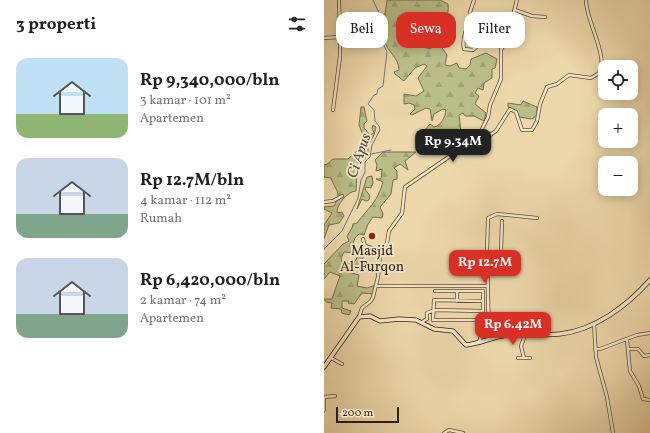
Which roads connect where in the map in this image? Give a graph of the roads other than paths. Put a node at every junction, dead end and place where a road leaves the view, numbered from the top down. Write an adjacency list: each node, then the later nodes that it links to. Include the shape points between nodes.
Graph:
1 (339, 0): 6 (street)
2 (474, 0): 7 (street)
3 (517, 0): 5 (street)
4 (586, 0): 16 (street, via 586,9 602,64 600,73 589,78 570,75 547,87 532,130 520,128 516,112 510,109 496,131)
5 (515, 10): 8 (street)
6 (339, 12)
7 (470, 12)
8 (544, 17)
9 (336, 37): 10 (street)
10 (324, 38)
11 (464, 38): 13 (street, via 464,49)
12 (340, 48): 15 (street)
13 (475, 48)
14 (502, 48): 16 (street, via 501,79)
15 (333, 110)
16 (478, 143): 18 (street, via 473,149 462,149)
17 (447, 146): 18 (street)
18 (453, 154): 24 (street, via 405,187 402,213 390,230)
19 (342, 196): 20 (street)
20 (324, 202)
21 (537, 218): 25 (street, via 497,214 490,216)
22 (502, 221): 25 (street, via 501,252)
23 (363, 239): 24 (street, via 365,246)
24 (382, 251): 27 (street)
25 (487, 255): 30 (street)
26 (362, 267): 27 (street)
27 (379, 269): 29 (street)
28 (650, 280): 40 (main road, via 632,298)
29 (376, 286): 30 (street); 37 (street, via 372,300 362,308)
30 (488, 286): 43 (street)
31 (436, 291): 32 (street)
32 (457, 291): 33 (street); 34 (street, via 483,291)
33 (457, 301): 34 (street); 35 (street, via 434,300)
34 (483, 301): 36 (street)
35 (434, 310): 36 (street); 38 (street, via 434,320); 39 (street, via 427,313 427,319)
36 (483, 311): 38 (street)
37 (359, 317): 39 (main road, via 368,315 379,320 407,319); 49 (main road)
38 (483, 320): 45 (street)
39 (422, 322): 45 (main road, via 436,330 453,330 465,344)
40 (594, 323): 42 (main road, via 565,333); 46 (street)
41 (650, 333): 44 (street)
42 (525, 334): 43 (main road); 51 (street, via 521,346)
43 (489, 340): 45 (main road)
44 (627, 340): 46 (street); 47 (street)
45 (479, 342)
46 (595, 349): 63 (street)
47 (628, 349): 48 (street, via 638,349 644,356); 59 (street, via 630,373 639,386 643,400)
48 (650, 355)
49 (332, 358): 54 (main road); 55 (street)
50 (518, 358): 51 (street)
51 (524, 358): 52 (street)
52 (530, 358)
53 (324, 360): 54 (street)
54 (328, 363): 56 (main road)
55 (342, 364)
56 (324, 367)
57 (335, 396): 58 (street)
58 (324, 397): 60 (street)
59 (650, 400)
60 (324, 410)
61 (444, 433): 62 (street, via 449,430)
62 (463, 433)
63 (613, 433)

